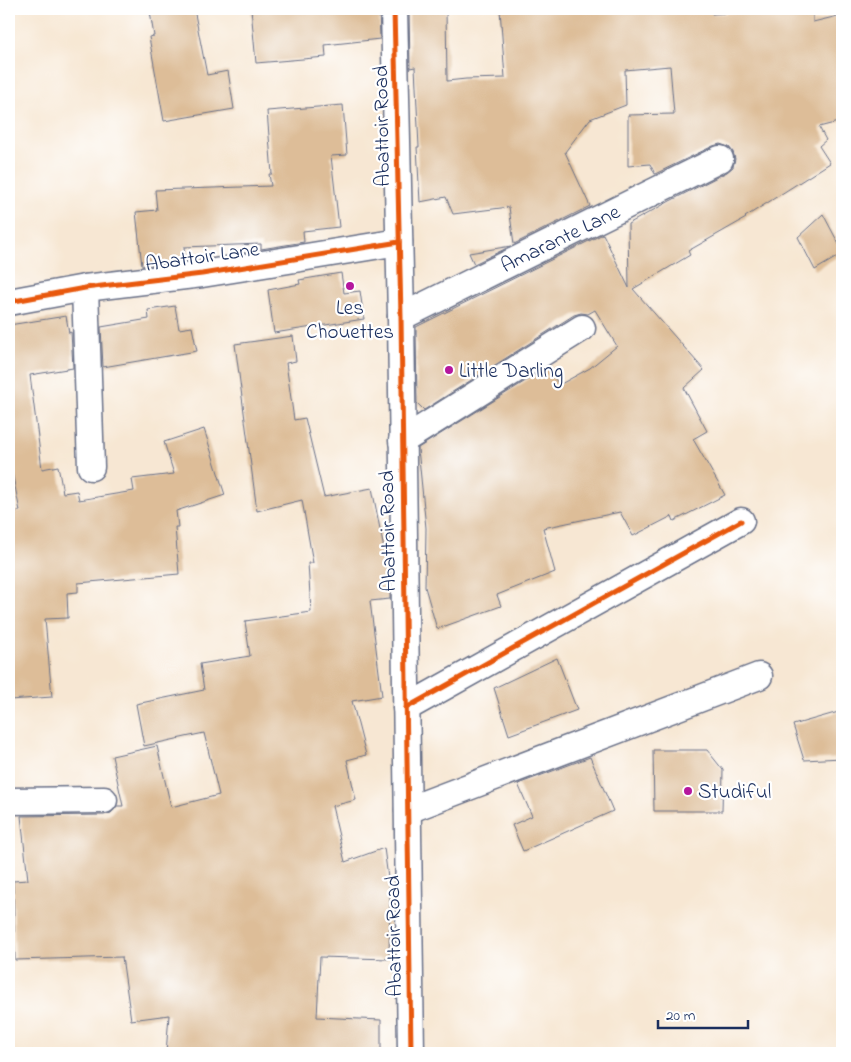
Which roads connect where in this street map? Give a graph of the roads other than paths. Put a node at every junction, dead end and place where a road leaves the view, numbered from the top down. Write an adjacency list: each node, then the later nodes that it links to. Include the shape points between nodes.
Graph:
1 (394, 9): 3 (street, Abattoir Road)
2 (720, 159): 6 (street, Amarante Lane)
3 (400, 242): 4 (street, Abattoir Lane, via 202,274); 6 (street, Abattoir Road)
4 (85, 288): 5 (street, Abattoir Lane); 9 (street)
5 (9, 302)
6 (401, 317): 8 (street, Abattoir Road)
7 (582, 328): 8 (street)
8 (402, 441): 12 (street, Abattoir Road)
9 (91, 467)
10 (741, 521): 12 (street)
11 (759, 676): 15 (street)
12 (406, 708): 15 (street, Abattoir Road)
13 (9, 800): 14 (street)
14 (104, 800)
15 (408, 810): 16 (street, Abattoir Road)
16 (411, 1053)

